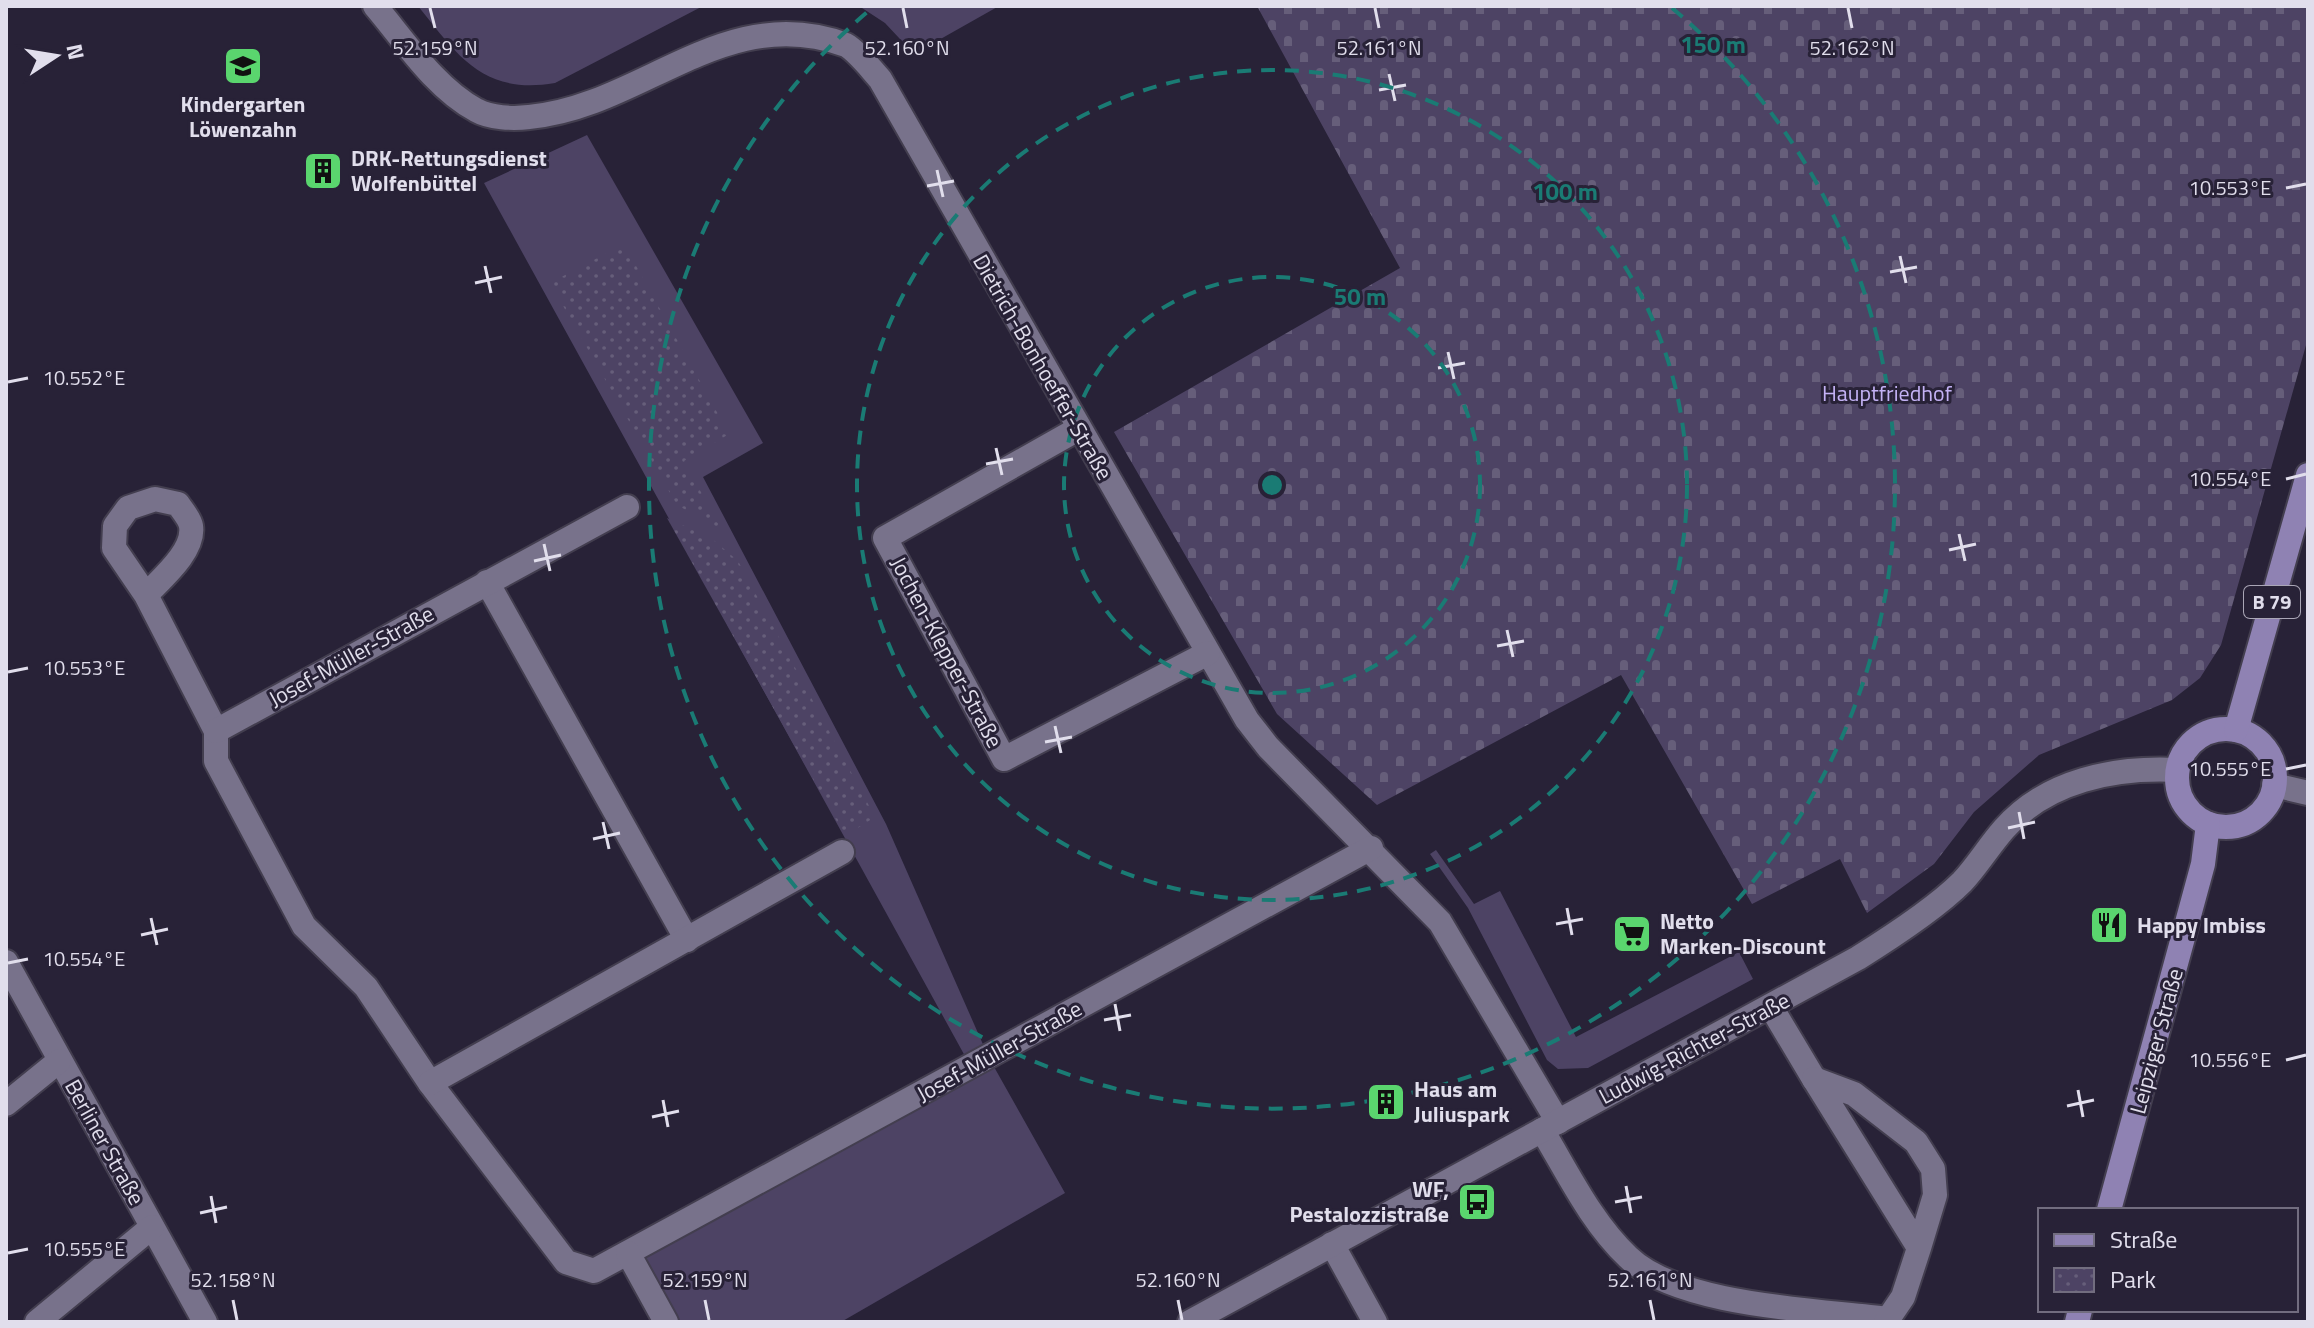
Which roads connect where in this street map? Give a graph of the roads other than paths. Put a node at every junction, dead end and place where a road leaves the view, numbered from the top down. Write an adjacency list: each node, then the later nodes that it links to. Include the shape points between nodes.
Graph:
1 (375, 6): 2 (street, Dietrich-Bonhoeffer-Straße, via 447,87 476,111 512,119 583,105 721,35 765,25 806,29 848,46 880,79)
2 (1078, 429): 7 (street, Dietrich-Bonhoeffer-Straße); 7 (street, Jochen-Klepper-Straße, via 885,538 1004,759)
3 (2308, 475): 8 (main road, B 79)
4 (627, 507): 5 (street, Josef-Müller-Straße)
5 (487, 582): 9 (street, Josef-Müller-Straße); 16 (street)
6 (146, 595): 9 (street, Josef-Müller-Straße)
7 (1208, 653): 14 (street, Dietrich-Bonhoeffer-Straße, via 1268,747)
8 (2236, 730): 10 (main road, via 2214,730 2194,741); 11 (main road, via 2266,750)
9 (216, 731): 21 (street, Josef-Müller-Straße, via 216,761 304,926 366,987)
10 (2177, 770): 13 (main road, via 2183,803); 18 (street, Ludwig-Richter-Straße, via 2114,771 2041,800 2006,827 1960,884 1872,949)
11 (2274, 785): 12 (street); 13 (main road, via 2262,811 2250,820 2237,826)
12 (2308, 793)
13 (2208, 824): 24 (main road, Leipziger Straße, via 2196,891)
14 (1371, 848): 23 (street, Dietrich-Bonhoeffer-Straße, via 1440,922); 28 (street, Josef-Müller-Straße)
15 (842, 852): 16 (street)
16 (687, 940): 21 (street)
17 (6, 962): 19 (street, Berliner Straße)
18 (1771, 1007): 20 (street); 23 (street, Ludwig-Richter-Straße)
19 (59, 1061): 22 (street); 25 (street, Berliner Straße)
20 (1814, 1079): 27 (street); 27 (street, via 1854,1094 1916,1142 1933,1169 1935,1195)
21 (430, 1083): 28 (street, Josef-Müller-Straße, via 566,1262 594,1271)
22 (6, 1104)
23 (1550, 1126): 26 (street, Ludwig-Richter-Straße); 29 (street, Dietrich-Bonhoeffer-Straße, via 1604,1231 1630,1260 1715,1297)
24 (2110, 1208)
25 (152, 1227): 30 (street); 31 (street, Berliner Straße)
26 (1332, 1244): 33 (street, Ludwig-Richter-Straße); 34 (street)
27 (1919, 1248): 29 (street, via 1903,1297)
28 (628, 1253): 32 (street)
29 (1886, 1320)
30 (37, 1322)
31 (205, 1322)
32 (666, 1322)
33 (1190, 1322)
34 (1375, 1322)

